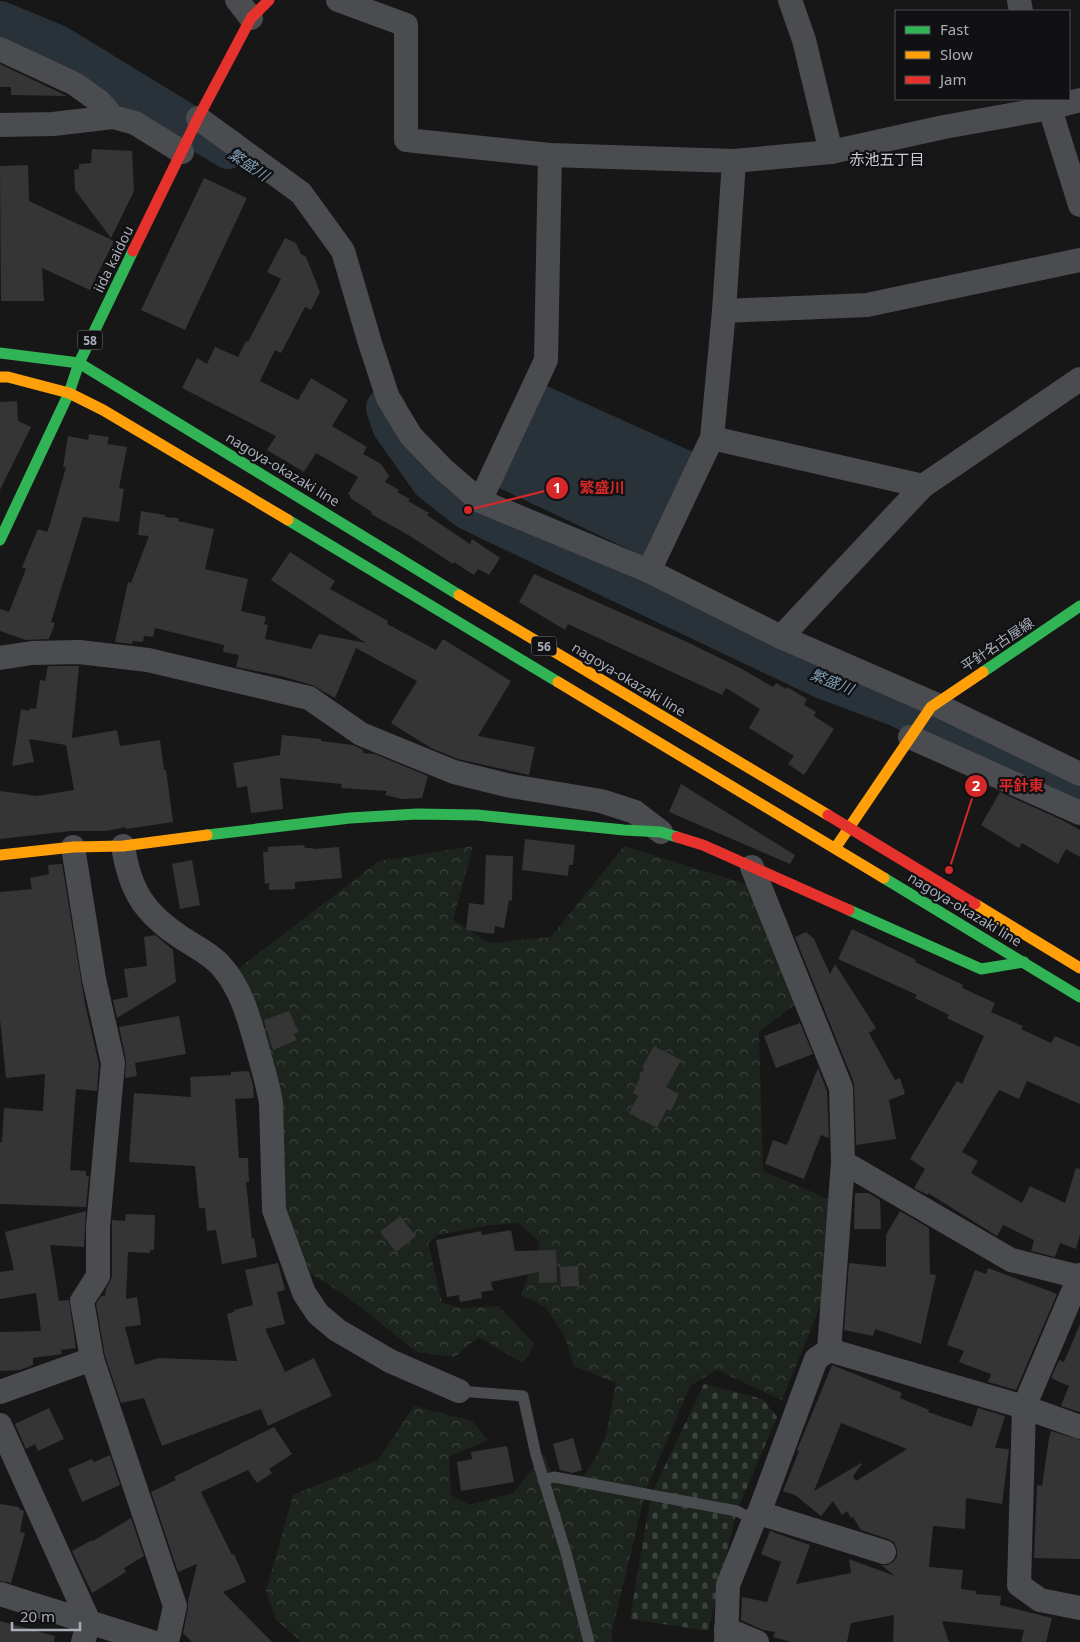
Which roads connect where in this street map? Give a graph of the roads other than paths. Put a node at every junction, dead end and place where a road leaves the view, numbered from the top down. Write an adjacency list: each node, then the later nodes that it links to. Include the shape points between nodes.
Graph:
1 (270, 0): 4 (main road, iida kaidou / 58)
2 (338, 0): 13 (street, via 406,25 406,140)
3 (790, 0): 12 (street, via 804,40)
4 (244, 9): 9 (main road, iida kaidou / 58)
5 (0, 48): 8 (street, via 75,84 100,102)
6 (1080, 100): 7 (street)
7 (1048, 103): 12 (street); 15 (street)
8 (113, 117): 10 (street, via 53,124); 11 (street, via 135,123)
9 (197, 121): 11 (main road, iida kaidou / 58); 25 (street, via 301,193 344,251 388,398 411,436)
10 (0, 125)
11 (185, 147): 19 (main road, iida kaidou / 58)
12 (831, 152): 14 (street)
13 (550, 155): 14 (street); 25 (street, via 546,360)
14 (734, 161): 17 (street)
15 (1080, 205)
16 (1080, 260): 17 (street, via 867,305)
17 (724, 311): 23 (street)
18 (0, 353): 19 (main road, nagoya-okazaki line / 56)
19 (79, 363): 22 (main road, iida kaidou / 58); 35 (main road, nagoya-okazaki line / 56, via 550,650)
20 (0, 378): 22 (main road, nagoya-okazaki line / 56, via 8,377)
21 (1080, 379): 24 (street)
22 (69, 393): 26 (main road, iida kaidou / 58); 39 (main road, nagoya-okazaki line / 56, via 129,425)
23 (712, 438): 24 (street); 27 (street)
24 (923, 486): 29 (street)
25 (480, 501): 27 (street)
26 (0, 540)
27 (649, 571): 29 (street)
28 (1080, 606): 31 (main road, 平針名古屋線)
29 (781, 637): 31 (street)
30 (0, 658): 36 (street, via 32,653 79,652 148,660 310,698 361,734 454,772 519,788 601,802 635,812)
31 (933, 706): 32 (main road); 33 (street)
32 (910, 737): 34 (street); 35 (main road)
33 (1080, 774)
34 (1080, 813)
35 (850, 828): 39 (main road); 43 (main road, nagoya-okazaki line / 56)
36 (661, 832): 38 (main road, via 477,815 416,814 292,824); 41 (main road, via 703,845)
37 (73, 846): 38 (main road); 40 (main road); 48 (street, via 94,979 113,1063 98,1227 98,1276 82,1301)
38 (123, 846): 49 (street, via 135,891 151,914 221,966 234,982 246,1009 269,1088 274,1210 304,1293 318,1314 337,1330 390,1361)
39 (835, 848): 42 (main road, nagoya-okazaki line / 56)
40 (0, 855)
41 (752, 867): 42 (main road, via 981,969); 45 (street, via 841,1088)
42 (1024, 962): 44 (main road, nagoya-okazaki line / 56)
43 (1080, 968)
44 (1080, 997)
45 (843, 1162): 46 (street, via 1011,1260); 47 (street)
46 (1080, 1276): 51 (street)
47 (828, 1350): 51 (street); 55 (street, via 816,1359)
48 (92, 1359): 50 (street); 62 (street, via 175,1606)
49 (459, 1391): 54 (lane, via 523,1396)
50 (0, 1392)
51 (1024, 1408): 53 (street); 58 (street, via 1019,1585 1040,1600)
52 (0, 1425): 59 (street)
53 (1080, 1427)
54 (544, 1480): 55 (lane, via 554,1477); 63 (lane)
55 (757, 1516): 56 (street); 60 (street, via 728,1585)
56 (884, 1552)
57 (0, 1594): 59 (street)
58 (1080, 1608)
59 (86, 1632): 61 (street)
60 (726, 1636): 64 (street)
61 (152, 1642)
62 (167, 1642)
63 (588, 1642)
64 (757, 1642)

